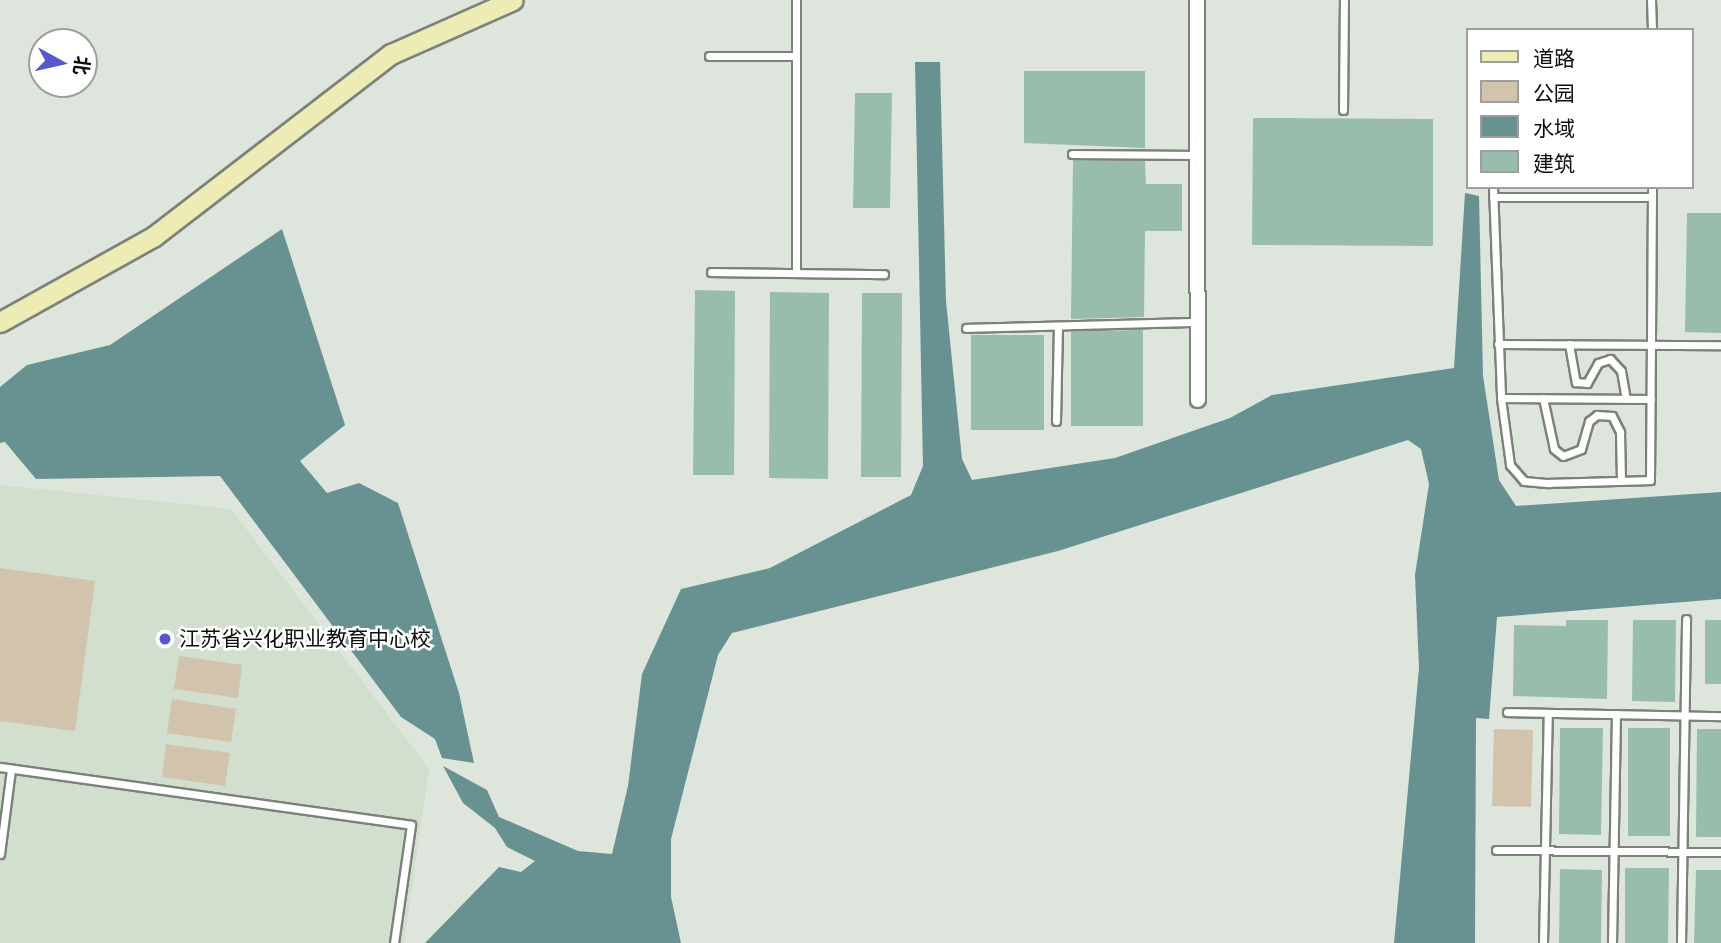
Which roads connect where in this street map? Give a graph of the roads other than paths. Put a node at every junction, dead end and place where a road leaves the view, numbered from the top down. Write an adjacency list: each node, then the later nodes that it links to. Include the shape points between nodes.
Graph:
1 (513, 0): 19 (street, via 391,54 153,237)
2 (796, 0): 8 (lane)
3 (1197, 0): 11 (street)
4 (1345, 0): 9 (lane)
5 (1651, 0): 6 (lane)
6 (1652, 28)
7 (709, 56): 8 (lane)
8 (796, 56): 17 (lane)
9 (1343, 110)
10 (1072, 154): 11 (lane)
11 (1198, 155): 20 (street)
12 (1493, 189): 14 (lane)
13 (1652, 189): 15 (lane)
14 (1493, 197): 15 (lane); 23 (lane)
15 (1652, 197): 25 (lane)
16 (711, 272): 17 (lane)
17 (796, 273): 18 (lane)
18 (884, 274)
19 (0, 322)
20 (1198, 322): 21 (lane); 31 (street)
21 (1058, 326): 22 (lane); 32 (lane)
22 (966, 328)
23 (1497, 344): 24 (lane); 27 (lane)
24 (1569, 344): 25 (lane); 29 (lane, via 1576,382 1587,383 1598,363 1611,359 1621,371)
25 (1651, 345): 26 (lane); 30 (lane)
26 (1721, 345)
27 (1501, 398): 28 (lane); 33 (lane, via 1510,466 1517,477 1549,483)
28 (1543, 398): 29 (lane); 33 (lane, via 1554,449 1563,456 1581,449 1589,421 1612,415 1620,432)
29 (1626, 399): 30 (lane)
30 (1651, 399): 33 (lane, via 1650,480)
31 (1198, 400)
32 (1056, 421)
33 (1621, 481)
34 (1686, 620): 38 (lane)
35 (1507, 712): 36 (lane)
36 (1548, 713): 37 (lane); 43 (lane)
37 (1616, 714): 38 (lane); 44 (lane)
38 (1684, 715): 39 (lane); 45 (lane)
39 (1721, 716)
40 (0, 767): 41 (lane)
41 (11, 769): 47 (lane); 48 (lane, via 411,825)
42 (1496, 850): 43 (lane)
43 (1545, 850): 44 (lane); 49 (lane)
44 (1613, 851): 45 (lane); 50 (lane)
45 (1683, 852): 46 (lane); 51 (lane)
46 (1721, 852)
47 (0, 854)
48 (394, 943)
49 (1544, 943)
50 (1612, 943)
51 (1681, 943)

